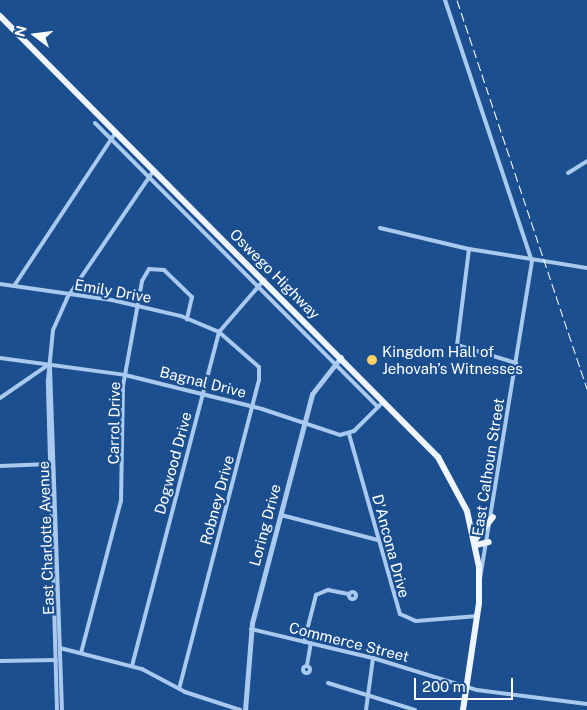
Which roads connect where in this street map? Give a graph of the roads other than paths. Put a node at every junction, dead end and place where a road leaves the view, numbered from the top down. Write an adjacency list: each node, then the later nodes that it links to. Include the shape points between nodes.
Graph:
1 (445, 0): 12 (street, East Calhoun Street)
2 (0, 16): 4 (main road, Oswego Highway)
3 (95, 123): 5 (street, Oswego Highway)
4 (116, 132): 5 (street); 7 (main road, Oswego Highway)
5 (111, 139): 9 (street, Oswego Highway); 16 (street)
6 (587, 161): 8 (street)
7 (154, 170): 9 (street, East Charlotte Avenue); 14 (main road, Oswego Highway)
8 (568, 173)
9 (149, 177): 17 (street, Oswego Highway); 18 (street, East Charlotte Avenue)
10 (380, 228): 11 (street)
11 (469, 249): 12 (street); 24 (street, via 457,345)
12 (532, 261): 13 (street); 24 (street, East Calhoun Street)
13 (587, 268)
14 (264, 280): 17 (street, Dogwood Drive); 22 (main road, Oswego Highway)
15 (0, 284): 16 (street, Emily Drive)
16 (14, 286): 18 (street, Emily Drive)
17 (258, 286): 21 (street, Dogwood Drive); 25 (street, Oswego Highway)
18 (69, 294): 19 (street, Emily Drive); 26 (street, East Charlotte Avenue, via 54,326)
19 (139, 306): 20 (street, Emily Drive); 20 (street, Carrol Drive, via 143,275 160,267 192,297); 27 (street, Carrol Drive)
20 (187, 319): 21 (street, Emily Drive)
21 (219, 332): 28 (street, Dogwood Drive); 31 (street, Robney Drive, via 259,367)
22 (340, 357): 25 (street, Loring Drive); 30 (main road, Oswego Highway)
23 (0, 358): 26 (street, Bagnal Drive)
24 (516, 363): 38 (street, East Calhoun Street)
25 (334, 364): 32 (street, Oswego Highway); 33 (street, Loring Drive, via 315,387)
26 (50, 365): 27 (street, Bagnal Drive); 29 (street); 35 (street, East Charlotte Avenue); 50 (street, East Charlotte Avenue)
27 (126, 375): 28 (street, Bagnal Drive); 51 (street, Carrol Drive, via 123,491)
28 (203, 394): 31 (street, Bagnal Drive); 57 (street, Dogwood Drive)
29 (0, 398)
30 (384, 401): 32 (street); 39 (main road, Oswego Highway, via 438,457)
31 (252, 406): 33 (street, Bagnal Drive); 60 (street, Robney Drive)
32 (378, 407): 34 (street)
33 (305, 423): 34 (street, Bagnal Drive); 37 (street, Loring Drive)
34 (349, 434): 41 (street, D'Ancona Drive)
35 (50, 464): 36 (street); 53 (street, East Charlotte Avenue)
36 (0, 466)
37 (281, 515): 41 (street); 47 (street, Loring Drive)
38 (493, 517): 40 (main road); 43 (street, East Calhoun Street)
39 (471, 524): 40 (main road); 42 (main road, Oswego Highway)
40 (487, 528): 42 (main road)
41 (378, 540): 46 (street, D'Ancona Drive, via 402,616 420,621)
42 (476, 542): 43 (main road); 44 (main road, Oswego Highway)
43 (489, 542): 44 (street, East Calhoun Street)
44 (480, 579): 46 (main road, East Calhoun Street)
45 (349, 594): 48 (street, via 328,590 316,595)
46 (478, 616): 59 (main road, East Calhoun Street)
47 (251, 629): 48 (street, Commerce Street); 66 (street, Loring Drive)
48 (304, 642): 49 (street, Commerce Street)
49 (311, 643): 52 (street, Commerce Street); 56 (street)
50 (60, 648): 51 (street); 54 (street, East Charlotte Avenue)
51 (82, 653): 57 (street)
52 (373, 658): 59 (street, Commerce Street); 61 (street)
53 (55, 660): 54 (street); 55 (street); 63 (street, East Charlotte Avenue)
54 (61, 660): 64 (street, East Charlotte Avenue)
55 (0, 661)
56 (307, 665)
57 (132, 666): 60 (street)
58 (328, 683): 61 (street)
59 (467, 687): 62 (street, Commerce Street); 69 (main road, East Calhoun Street)
60 (179, 689): 65 (street)
61 (368, 696): 67 (street); 68 (street)
62 (587, 704)
63 (57, 710)
64 (62, 710)
65 (240, 710)
66 (245, 710)
67 (366, 710)
68 (415, 710)
69 (464, 710)

